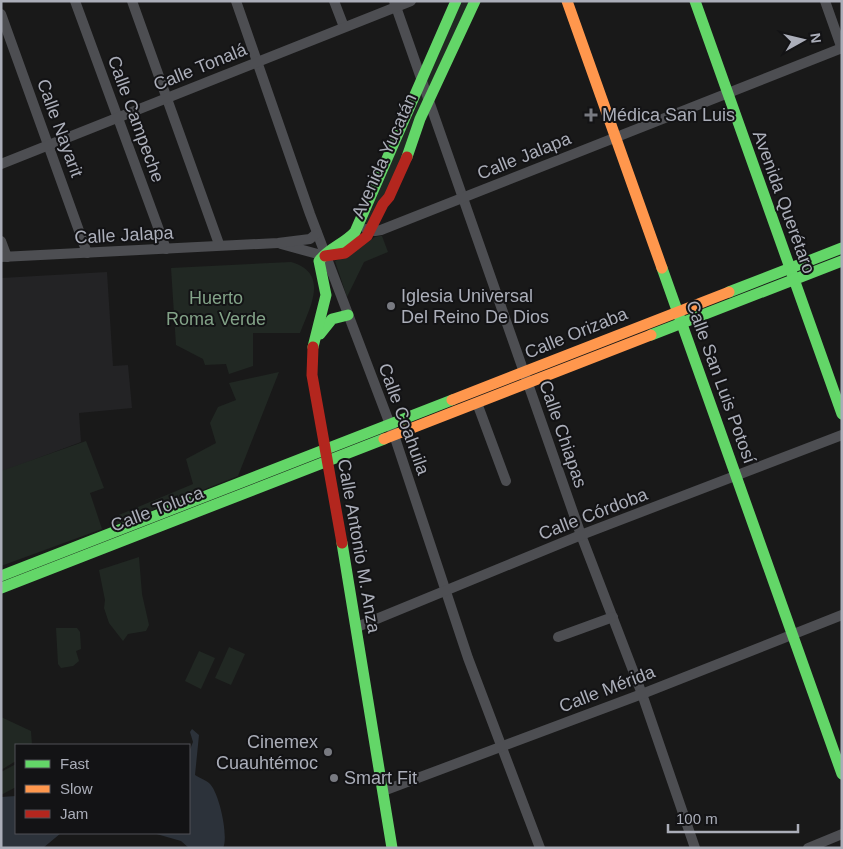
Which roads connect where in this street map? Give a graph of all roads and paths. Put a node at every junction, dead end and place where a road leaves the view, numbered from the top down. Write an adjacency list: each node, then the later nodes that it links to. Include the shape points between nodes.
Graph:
1 (75, 1): 20 (street, Calle Campeche)
2 (132, 1): 18 (street)
3 (236, 1): 15 (street, Calle Coahuila)
4 (334, 1): 13 (street)
5 (411, 1): 11 (street, Calle Tonalá)
6 (456, 1): 16 (street, Avenida Yucatán)
7 (476, 1): 19 (street, Avenida Yucatán)
8 (567, 1): 21 (street, Calle San Luis Potosí)
9 (695, 1): 17 (street, Avenida Querétaro)
10 (825, 1): 14 (street)
11 (395, 4): 13 (street, Calle Tonalá); 16 (street, Calle Chiapas)
12 (1, 14): 22 (street, Calle Nayarit)
13 (344, 27): 15 (street, Calle Tonalá)
14 (842, 48): 17 (street, Calle Jalapa)
15 (257, 61): 18 (street, Calle Tonalá); 27 (street, Calle Coahuila)
16 (422, 80): 19 (street, Calle Chiapas); 25 (street, Avenida Yucatán)
17 (727, 94): 21 (street, Calle Jalapa); 37 (street, Avenida Querétaro)
18 (168, 98): 20 (street, Calle Tonalá); 30 (street)
19 (429, 99): 24 (street, Calle Chiapas); 26 (street, Avenida Yucatán, via 413,136 411,149)
20 (118, 117): 22 (street, Calle Tonalá); 32 (street, Calle Campeche)
21 (615, 137): 24 (street, Calle Jalapa); 39 (street, Calle San Luis Potosí)
22 (49, 145): 23 (street, Calle Tonalá); 33 (street, Calle Nayarit)
23 (1, 164)
24 (462, 198): 26 (street, Calle Jalapa, via 381,230); 43 (street, Calle Chiapas)
25 (358, 226): 26 (street); 34 (street, Avenida Yucatán, via 350,239 328,250)
26 (371, 230): 34 (street, Avenida Yucatán, via 347,252)
27 (317, 233): 29 (street, Calle Jalapa, via 310,238); 34 (street, Calle Coahuila)
28 (1, 241): 35 (street)
29 (278, 243): 30 (street, Calle Jalapa); 34 (street, Calle Jalapa)
30 (219, 244): 32 (street, Calle Jalapa)
31 (842, 248): 37 (street, Calle Orizaba)
32 (166, 249): 33 (street, Calle Jalapa)
33 (87, 253): 35 (street, Calle Jalapa)
34 (326, 256): 40 (street, Calle Coahuila); 42 (street, Calle Antonio M. Anza, via 319,261 326,295)
35 (4, 257)
36 (842, 261): 38 (street, Calle Orizaba)
37 (789, 268): 38 (street, Avenida Querétaro); 39 (street, Calle Orizaba)
38 (794, 280): 41 (street, Calle Orizaba); 45 (street, Avenida Querétaro)
39 (677, 312): 41 (street, Calle San Luis Potosí); 43 (street, Calle Orizaba)
40 (348, 315): 42 (street, via 332,318); 46 (street, Calle Coahuila)
41 (682, 323): 43 (street, Calle Orizaba); 50 (street, Calle San Luis Potosí)
42 (316, 339): 48 (street, Calle Antonio M. Anza, via 312,375)
43 (526, 378): 44 (street, Calle Orizaba); 46 (street, Calle Orizaba); 52 (street, Calle Chiapas)
44 (477, 403): 46 (street, Calle Orizaba); 51 (street)
45 (842, 414)
46 (392, 430): 48 (street, Calle Orizaba); 49 (street, Calle Orizaba); 56 (street, Calle Coahuila)
47 (842, 435): 50 (street, Calle Córdoba)
48 (324, 451): 49 (street, Calle Antonio M. Anza); 53 (street, Calle Toluca)
49 (326, 463): 53 (street, Calle Toluca); 59 (street, Calle Antonio M. Anza)
50 (736, 476): 52 (street, Calle Córdoba); 60 (street, Calle San Luis Potosí)
51 (506, 481)
52 (581, 535): 56 (street, Calle Córdoba); 58 (street, Calle Chiapas)
53 (49, 564): 54 (street, Calle Toluca); 55 (street, Calle Toluca)
54 (1, 576)
55 (1, 588)
56 (444, 589): 59 (street, Calle Córdoba); 63 (street, Calle Coahuila)
57 (842, 615): 60 (street, Calle Mérida)
58 (613, 617): 61 (street); 62 (street, Calle Chiapas)
59 (357, 627): 65 (street, Calle Antonio M. Anza)
60 (792, 635): 62 (street, Calle Mérida); 64 (street, Calle San Luis Potosí)
61 (558, 637)
62 (642, 694): 63 (street, Calle Mérida); 69 (street, Calle Chiapas)
63 (501, 746): 65 (street, Calle Mérida); 68 (street, Calle Coahuila)
64 (842, 774)
65 (383, 791): 67 (street, Calle Antonio M. Anza)
66 (842, 834): 70 (street)
67 (392, 848)
68 (540, 848)
69 (695, 848)
70 (808, 848)

